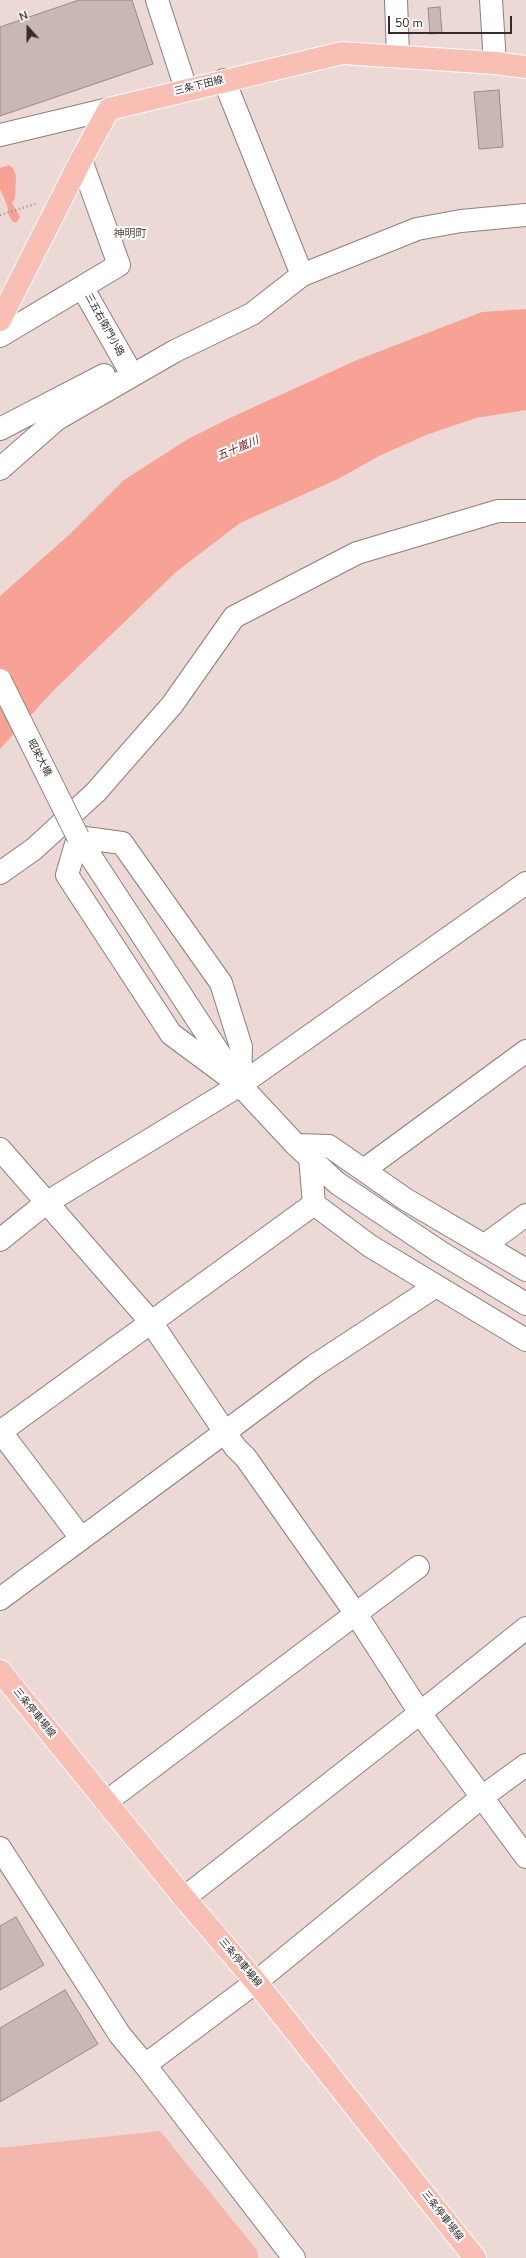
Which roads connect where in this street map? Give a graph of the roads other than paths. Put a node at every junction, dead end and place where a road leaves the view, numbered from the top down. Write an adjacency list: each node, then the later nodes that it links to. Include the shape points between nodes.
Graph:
1 (157, 0): 8 (street)
2 (396, 0): 4 (street)
3 (491, 0): 5 (street)
4 (398, 55): 5 (main road, 三条下田線); 7 (main road, 三条下田線, via 342,53)
5 (495, 62): 6 (main road, 三条下田線)
6 (526, 67)
7 (224, 80): 8 (main road, 三条下田線); 13 (street)
8 (186, 90): 9 (main road, 三条下田線)
9 (109, 109): 10 (street); 11 (main road)
10 (0, 135)
11 (81, 160): 14 (street, via 120,265); 15 (main road)
12 (526, 215): 13 (street, via 461,221 417,229)
13 (302, 275): 17 (street, via 252,314)
14 (82, 287): 16 (street); 18 (street, 三五右衛門小路)
15 (0, 320)
16 (0, 336)
17 (158, 361): 18 (street); 20 (street, via 57,419)
18 (126, 364): 19 (street)
19 (0, 429)
20 (0, 469)
21 (526, 511): 24 (street, via 498,511 357,553 234,617 172,705 96,792 34,849)
22 (0, 680): 23 (street, 昭栄大橋, bridge)
23 (78, 837): 27 (street, 昭栄大橋); 27 (street, via 67,875 166,1028 196,1054); 27 (street, via 122,844 221,983 241,1047)
24 (0, 873)
25 (526, 883): 27 (street)
26 (526, 1051): 30 (street)
27 (240, 1085): 29 (street); 31 (street)
28 (0, 1149): 31 (street)
29 (303, 1151): 30 (street, via 329,1146); 32 (street); 38 (street, via 337,1183 440,1252)
30 (365, 1169): 35 (street, via 405,1199)
31 (46, 1203): 34 (street); 39 (street)
32 (314, 1204): 37 (street, via 370,1246); 39 (street)
33 (526, 1215): 35 (street)
34 (0, 1240)
35 (485, 1245): 36 (street)
36 (526, 1270)
37 (436, 1286): 40 (street); 42 (street, via 314,1366)
38 (526, 1304)
39 (151, 1322): 41 (street); 42 (street)
40 (526, 1340)
41 (0, 1432): 43 (street)
42 (226, 1433): 43 (street); 46 (street)
43 (81, 1538): 45 (street)
44 (418, 1567): 46 (street)
45 (0, 1599)
46 (356, 1614): 49 (street); 52 (street)
47 (526, 1628): 49 (street)
48 (2, 1678): 52 (main road, 三条停車場線)
49 (420, 1714): 51 (street); 55 (street)
50 (526, 1765): 51 (street)
51 (482, 1797): 54 (street); 56 (street)
52 (106, 1802): 55 (main road, 三条停車場線)
53 (0, 1848): 57 (street, via 120,2035)
54 (526, 1857)
55 (184, 1898): 56 (main road, 三条停車場線)
56 (256, 1982): 57 (street); 59 (main road, 三条停車場線)
57 (145, 2065): 58 (street)
58 (294, 2258)
59 (475, 2258)

